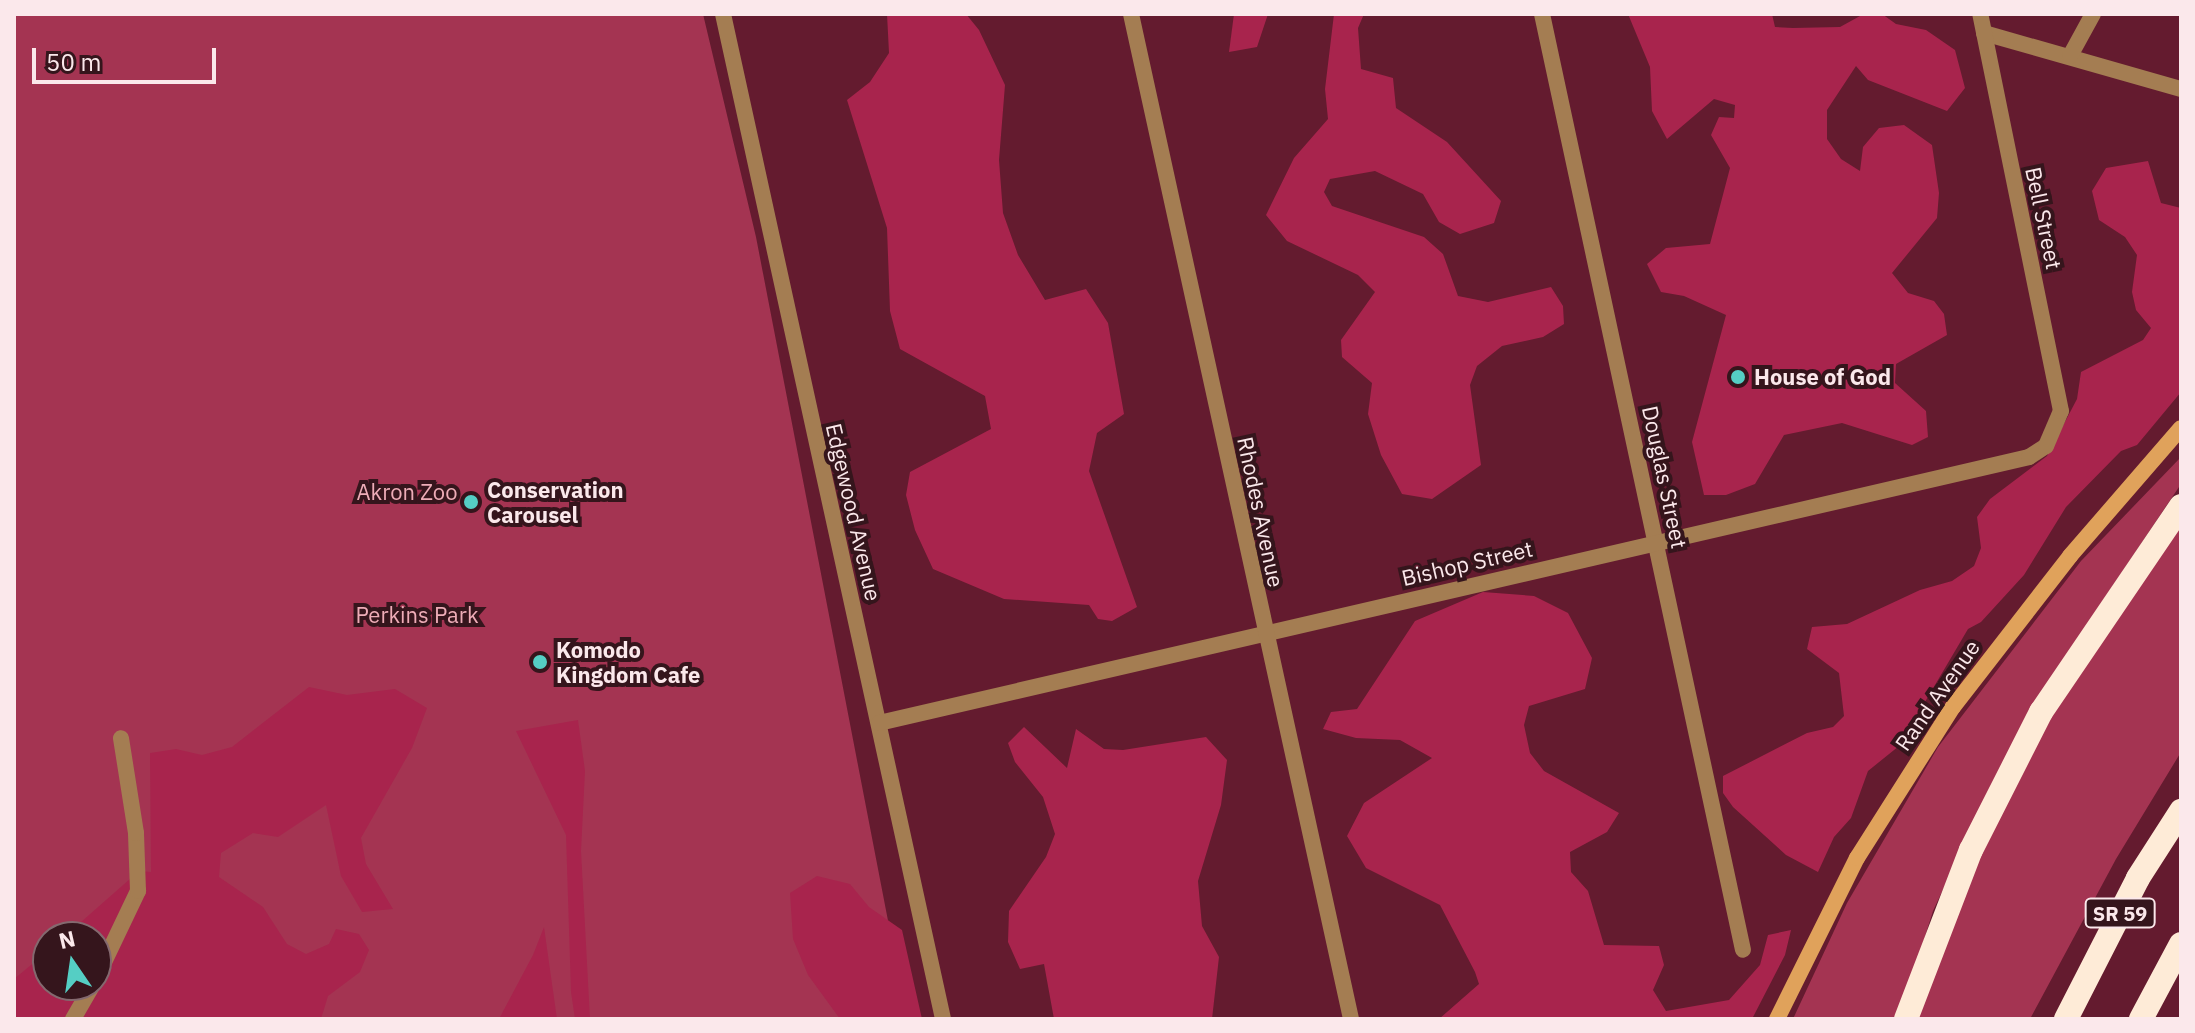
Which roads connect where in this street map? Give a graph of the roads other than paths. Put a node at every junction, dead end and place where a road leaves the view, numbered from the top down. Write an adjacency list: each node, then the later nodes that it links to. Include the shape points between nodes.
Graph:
1 (723, 14): 14 (street, Edgewood Avenue)
2 (1131, 14): 13 (street, Rhodes Avenue)
3 (1542, 14): 12 (street, Douglas Street)
4 (1980, 14): 6 (street, Bell Street)
5 (2093, 14): 7 (street)
6 (1984, 33): 7 (street); 10 (street, Bell Street, via 2061,411)
7 (2070, 56): 8 (street)
8 (2181, 89)
9 (2181, 428): 24 (main road, Rand Avenue, via 2080,544 1953,707 1857,858)
10 (2055, 431): 12 (street, Bishop Street, via 2029,457)
11 (2181, 506): 25 (highway, via 2041,712 1971,850)
12 (1657, 544): 13 (street, Bishop Street); 19 (street, Douglas Street)
13 (1265, 633): 14 (street, Bishop Street); 23 (street, Rhodes Avenue)
14 (879, 723): 22 (street, Edgewood Avenue)
15 (121, 738): 18 (street, via 138,891)
16 (2181, 811): 26 (highway, SR 59, via 2138,878)
17 (2181, 944): 27 (highway, SR 59)
18 (112, 945)
19 (1743, 950)
20 (84, 1001): 21 (street)
21 (73, 1019)
22 (943, 1019)
23 (1351, 1019)
24 (1777, 1019)
25 (1906, 1019)
26 (2066, 1019)
27 (2141, 1019)

